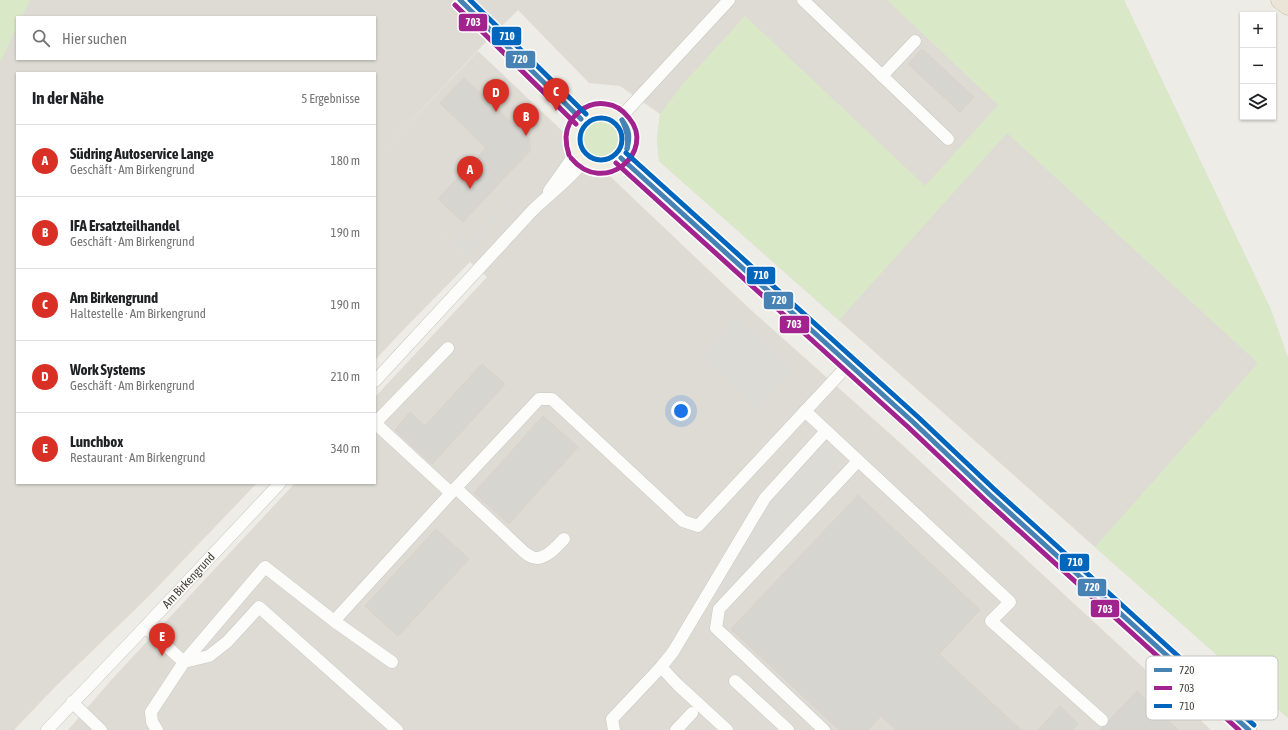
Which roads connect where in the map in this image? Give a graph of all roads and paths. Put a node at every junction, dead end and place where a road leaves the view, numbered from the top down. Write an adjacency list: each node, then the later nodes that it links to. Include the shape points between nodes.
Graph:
1 (460, 0): 9 (main road)
2 (729, 0): 8 (street)
3 (803, 0): 7 (street)
4 (1280, 0): 5 (highway)
5 (1288, 6)
6 (915, 41): 7 (street)
7 (882, 76): 10 (street)
8 (620, 118): 9 (main road, via 608,111 600,110 586,114); 12 (main road, via 628,130 629,138 626,152)
9 (581, 119): 11 (main road, via 573,135 573,144)
10 (948, 139)
11 (580, 157): 12 (main road, via 603,167); 15 (street, via 565,167 542,200)
12 (621, 158): 14 (main road)
13 (448, 348): 17 (street)
14 (849, 364): 16 (street); 26 (main road)
15 (376, 380)
16 (805, 412): 19 (street); 22 (street, via 698,526 684,521 552,399 539,399)
17 (376, 422)
18 (376, 424): 22 (street)
19 (826, 431): 20 (street); 29 (street, via 765,498 673,652)
20 (858, 461): 33 (street, via 1010,602 991,621); 43 (street, via 719,609 716,628)
21 (279, 484): 25 (street, Am Birkengrund)
22 (454, 491): 23 (street, via 533,558 541,558 552,552); 24 (street)
23 (564, 539)
24 (334, 621): 27 (street, via 265,567); 28 (street)
25 (145, 627): 27 (street); 31 (street, Am Birkengrund)
26 (1167, 656)
27 (184, 662): 37 (street, via 151,712 152,722); 38 (street, via 209,656 227,642 259,608)
28 (392, 662)
29 (661, 667): 39 (street, via 612,719); 41 (street)
30 (735, 681): 42 (street)
31 (72, 702): 35 (street, Am Birkengrund); 36 (street)
32 (692, 713): 40 (street)
33 (1102, 720)
34 (1238, 720): 44 (main road)
35 (47, 730)
36 (102, 730)
37 (158, 730)
38 (396, 730)
39 (614, 730)
40 (676, 730)
41 (727, 730)
42 (788, 730)
43 (824, 730)
44 (1249, 730)

